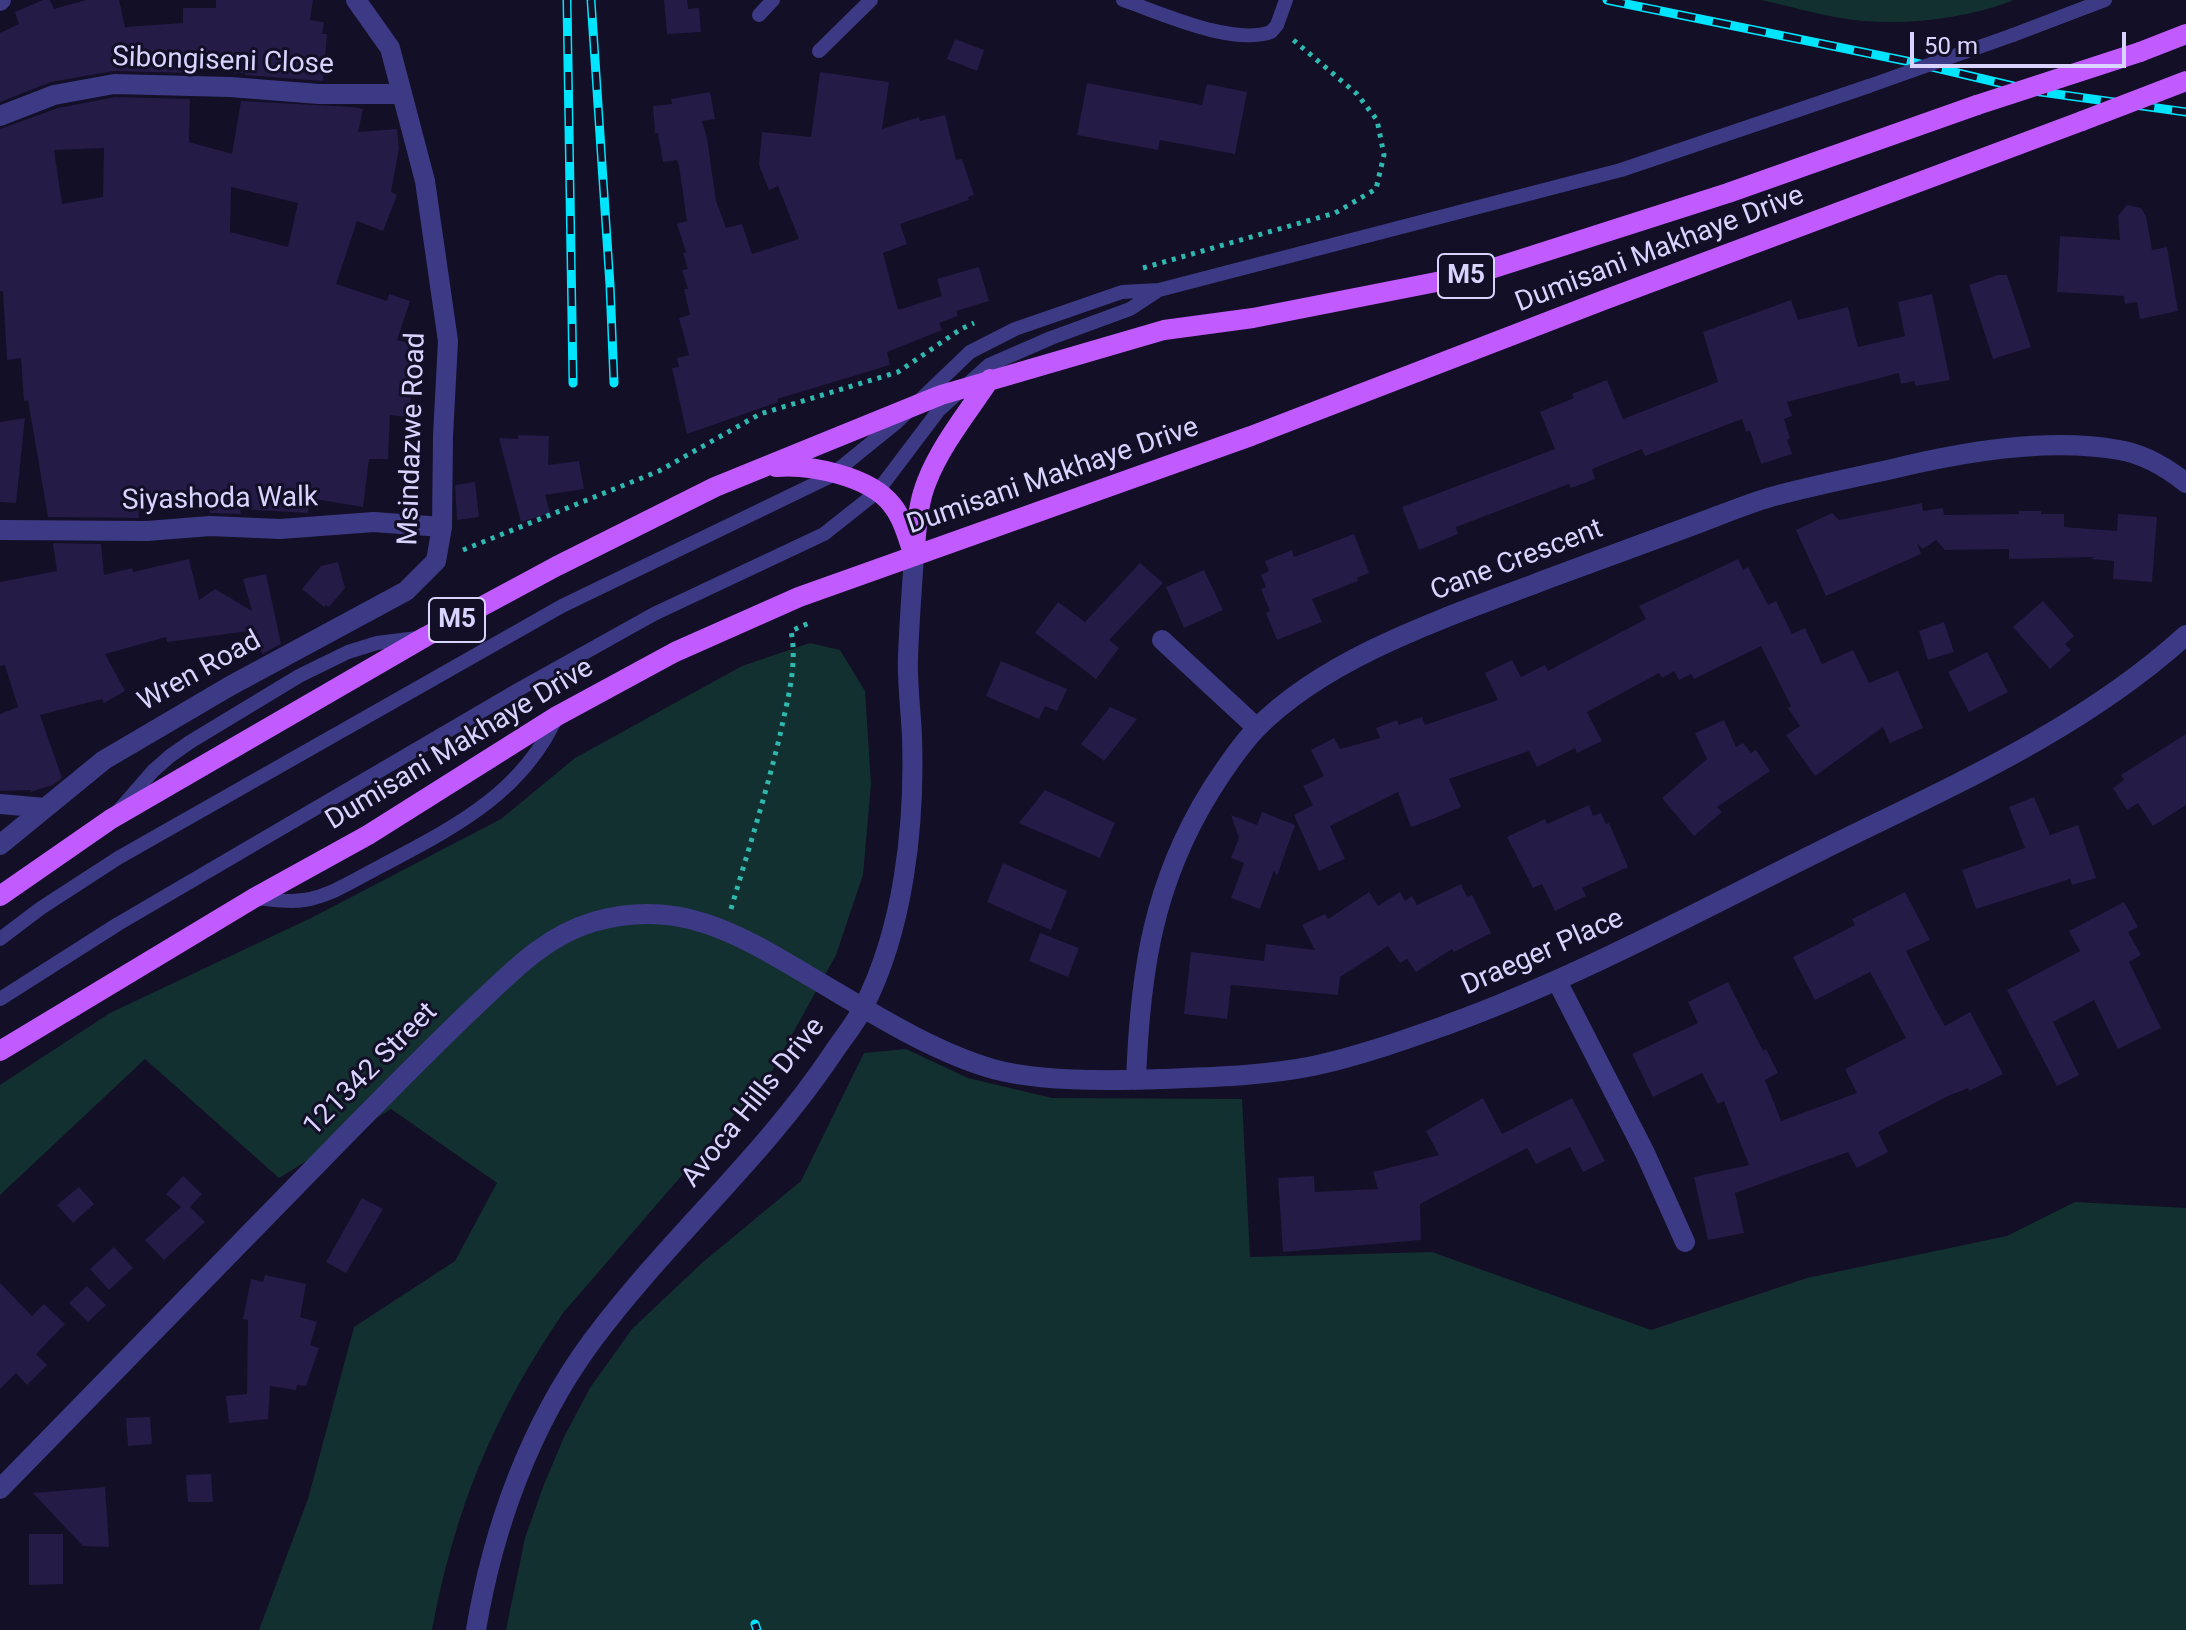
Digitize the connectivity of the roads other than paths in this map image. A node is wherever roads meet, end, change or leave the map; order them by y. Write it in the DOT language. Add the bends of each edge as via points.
graph roads {
  1 [pos="356,0"];
  2 [pos="773,0"];
  3 [pos="871,0"];
  4 [pos="1123,0"];
  5 [pos="1286,0"];
  6 [pos="2105,0"];
  7 [pos="759,15"];
  8 [pos="2186,34"];
  9 [pos="819,51"];
  10 [pos="2186,81"];
  11 [pos="401,94"];
  12 [pos="0,116"];
  13 [pos="1159,290"];
  14 [pos="990,379"];
  15 [pos="960,389"];
  16 [pos="912,407"];
  17 [pos="764,468"];
  18 [pos="834,473"];
  19 [pos="2186,483"];
  20 [pos="877,492"];
  21 [pos="442,527"];
  22 [pos="0,530"];
  23 [pos="914,555"];
  24 [pos="436,561"];
  25 [pos="2186,635"];
  26 [pos="425,637"];
  27 [pos="1162,640"];
  28 [pos="557,716"];
  29 [pos="1257,728"];
  30 [pos="0,804"];
  31 [pos="45,808"];
  32 [pos="111,819"];
  33 [pos="0,845"];
  34 [pos="0,896"];
  35 [pos="254,898"];
  36 [pos="0,939"];
  37 [pos="1557,981"];
  38 [pos="0,999"];
  39 [pos="863,1008"];
  40 [pos="0,1051"];
  41 [pos="1136,1080"];
  42 [pos="1685,1242"];
  43 [pos="0,1489"];
  44 [pos="476,1630"];
  1 -- 11 [label="street, Msindazwe Road" via="390,48"];
  2 -- 7 [label="lane"];
  3 -- 9 [label="lane"];
  4 -- 5 [label="lane" via="1250,36 1271,32"];
  6 -- 13 [label="lane, bridge" via="1621,170"];
  8 -- 14 [label="main road, Dumisani Makhaye Drive / M5, bridge" via="1728,193 1472,275 1164,330"];
  10 -- 23 [label="main road, Dumisani Makhaye Drive / M5, bridge" via="1251,436"];
  11 -- 12 [label="street, Sibongiseni Close" via="114,84 54,95"];
  11 -- 21 [label="street, Msindazwe Road" via="425,181 448,341"];
  13 -- 15 [label="lane" via="1130,309 1000,359"];
  13 -- 16 [label="lane" via="1122,292 1015,329 970,352"];
  14 -- 15 [label="main road, Dumisani Makhaye Drive / M5"];
  14 -- 23 [label="main road" via="927,481"];
  15 -- 16 [label="main road, Dumisani Makhaye Drive / M5"];
  15 -- 20 [label="lane"];
  16 -- 17 [label="main road, Dumisani Makhaye Drive / M5"];
  16 -- 18 [label="lane"];
  17 -- 18 [label="main road" via="794,466"];
  17 -- 26 [label="main road, Dumisani Makhaye Drive / M5" via="672,508"];
  18 -- 20 [label="main road"];
  18 -- 36 [label="lane" via="562,606 118,858"];
  19 -- 29 [label="street, Cane Crescent" via="2161,464 2121,450 2081,446 1976,450 1769,497 1421,628 1311,682"];
  20 -- 23 [label="main road" via="891,503"];
  20 -- 38 [label="lane" via="824,534 654,614 541,676"];
  21 -- 22 [label="street, Siyashoda Walk" via="374,522 280,529"];
  21 -- 24 [label="street, Msindazwe Road"];
  23 -- 28 [label="main road, Dumisani Makhaye Drive / M5" via="738,622"];
  23 -- 39 [label="street, Avoca Hills Drive" via="907,660 912,811 889,943"];
  24 -- 31 [label="street, Wren Road" via="406,591 157,728 104,760"];
  25 -- 37 [label="street, Draeger Place" via="2088,710 1992,766"];
  26 -- 32 [label="main road, Dumisani Makhaye Drive / M5"];
  26 -- 32 [label="lane" via="377,643 299,676 170,756"];
  27 -- 29 [label="street"];
  28 -- 35 [label="main road, Dumisani Makhaye Drive / M5" via="368,835"];
  28 -- 35 [label="lane" via="534,758 496,798 448,828 322,895 302,901"];
  29 -- 41 [label="street, Cane Crescent" via="1189,826 1162,893 1139,1008"];
  30 -- 31 [label="street"];
  31 -- 33 [label="street, Wren Road"];
  32 -- 34 [label="main road, Dumisani Makhaye Drive / M5"];
  35 -- 40 [label="main road, Dumisani Makhaye Drive / M5"];
  37 -- 41 [label="street, Draeger Place" via="1388,1046 1311,1066 1239,1076"];
  37 -- 42 [label="street"];
  39 -- 41 [label="street, Draeger Place" via="945,1051 996,1070"];
  39 -- 43 [label="street, 121342 Street" via="725,928 670,915 628,915 560,935 536,950 422,1057"];
  39 -- 44 [label="street, Avoca Hills Drive" via="766,1141 591,1342 546,1414 511,1492 483,1586"];
}
